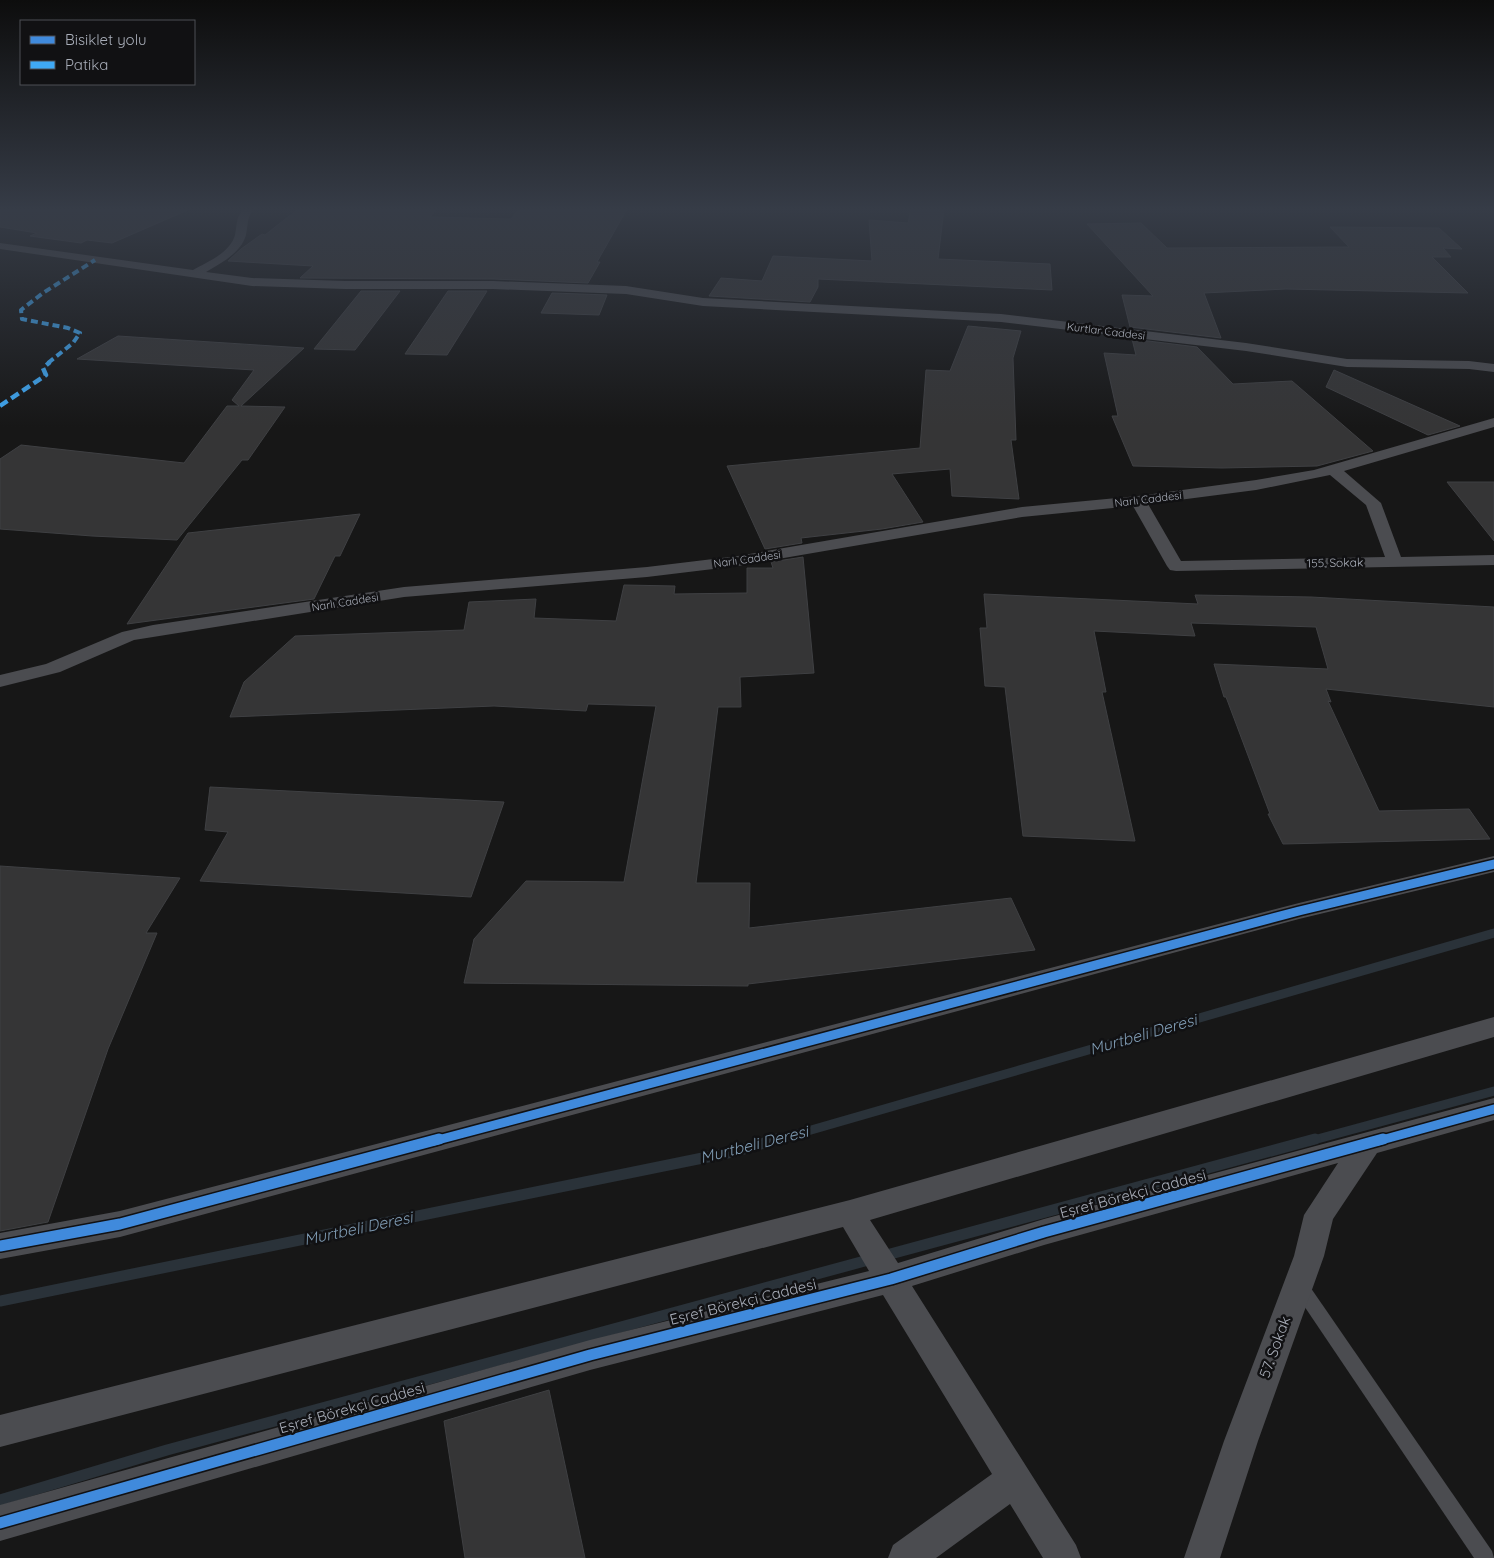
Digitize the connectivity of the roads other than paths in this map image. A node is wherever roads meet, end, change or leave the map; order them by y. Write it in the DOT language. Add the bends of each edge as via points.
graph roads {
  1 [pos="250,282"];
  2 [pos="1494,368"];
  3 [pos="1494,422"];
  4 [pos="1333,469"];
  5 [pos="1138,501"];
  6 [pos="1494,560"];
  7 [pos="1395,562"];
  8 [pos="0,682"];
  9 [pos="1494,864"];
  10 [pos="1494,1027"];
  11 [pos="1494,1109"];
  12 [pos="1366,1146"];
  13 [pos="850,1213"];
  14 [pos="0,1246"];
  15 [pos="889,1276"];
  16 [pos="1299,1284"];
  17 [pos="0,1431"];
  18 [pos="1014,1479"];
  19 [pos="0,1523"];
  20 [pos="906,1558"];
  21 [pos="1063,1558"];
  22 [pos="1202,1558"];
  23 [pos="1485,1558"];
  1 -- 2 [label="street, Kurtlar Caddesi" via="626,290 702,302 1001,318 1246,347 1347,363"];
  3 -- 4 [label="street, Narlı Caddesi"];
  4 -- 5 [label="street, Narlı Caddesi" via="1297,478"];
  4 -- 7 [label="street" via="1373,503"];
  5 -- 7 [label="street, 155. Sokak" via="1176,566"];
  5 -- 8 [label="street, Narlı Caddesi" via="1022,512 738,560 647,572 404,592 162,629 130,636 52,668"];
  6 -- 7 [label="street, 155. Sokak"];
  9 -- 14 [label="street" via="1280,916 120,1224"];
  10 -- 13 [label="street"];
  11 -- 12 [label="street, Eşref Börekçi Caddesi"];
  12 -- 15 [label="street, Eşref Börekçi Caddesi"];
  12 -- 16 [label="street, 57. Sokak" via="1319,1215"];
  13 -- 15 [label="street"];
  13 -- 17 [label="street"];
  15 -- 18 [label="street"];
  15 -- 19 [label="street, Eşref Börekçi Caddesi" via="590,1355"];
  16 -- 22 [label="street, 57. Sokak"];
  16 -- 23 [label="lane"];
  18 -- 20 [label="street"];
  18 -- 21 [label="street"];
}
